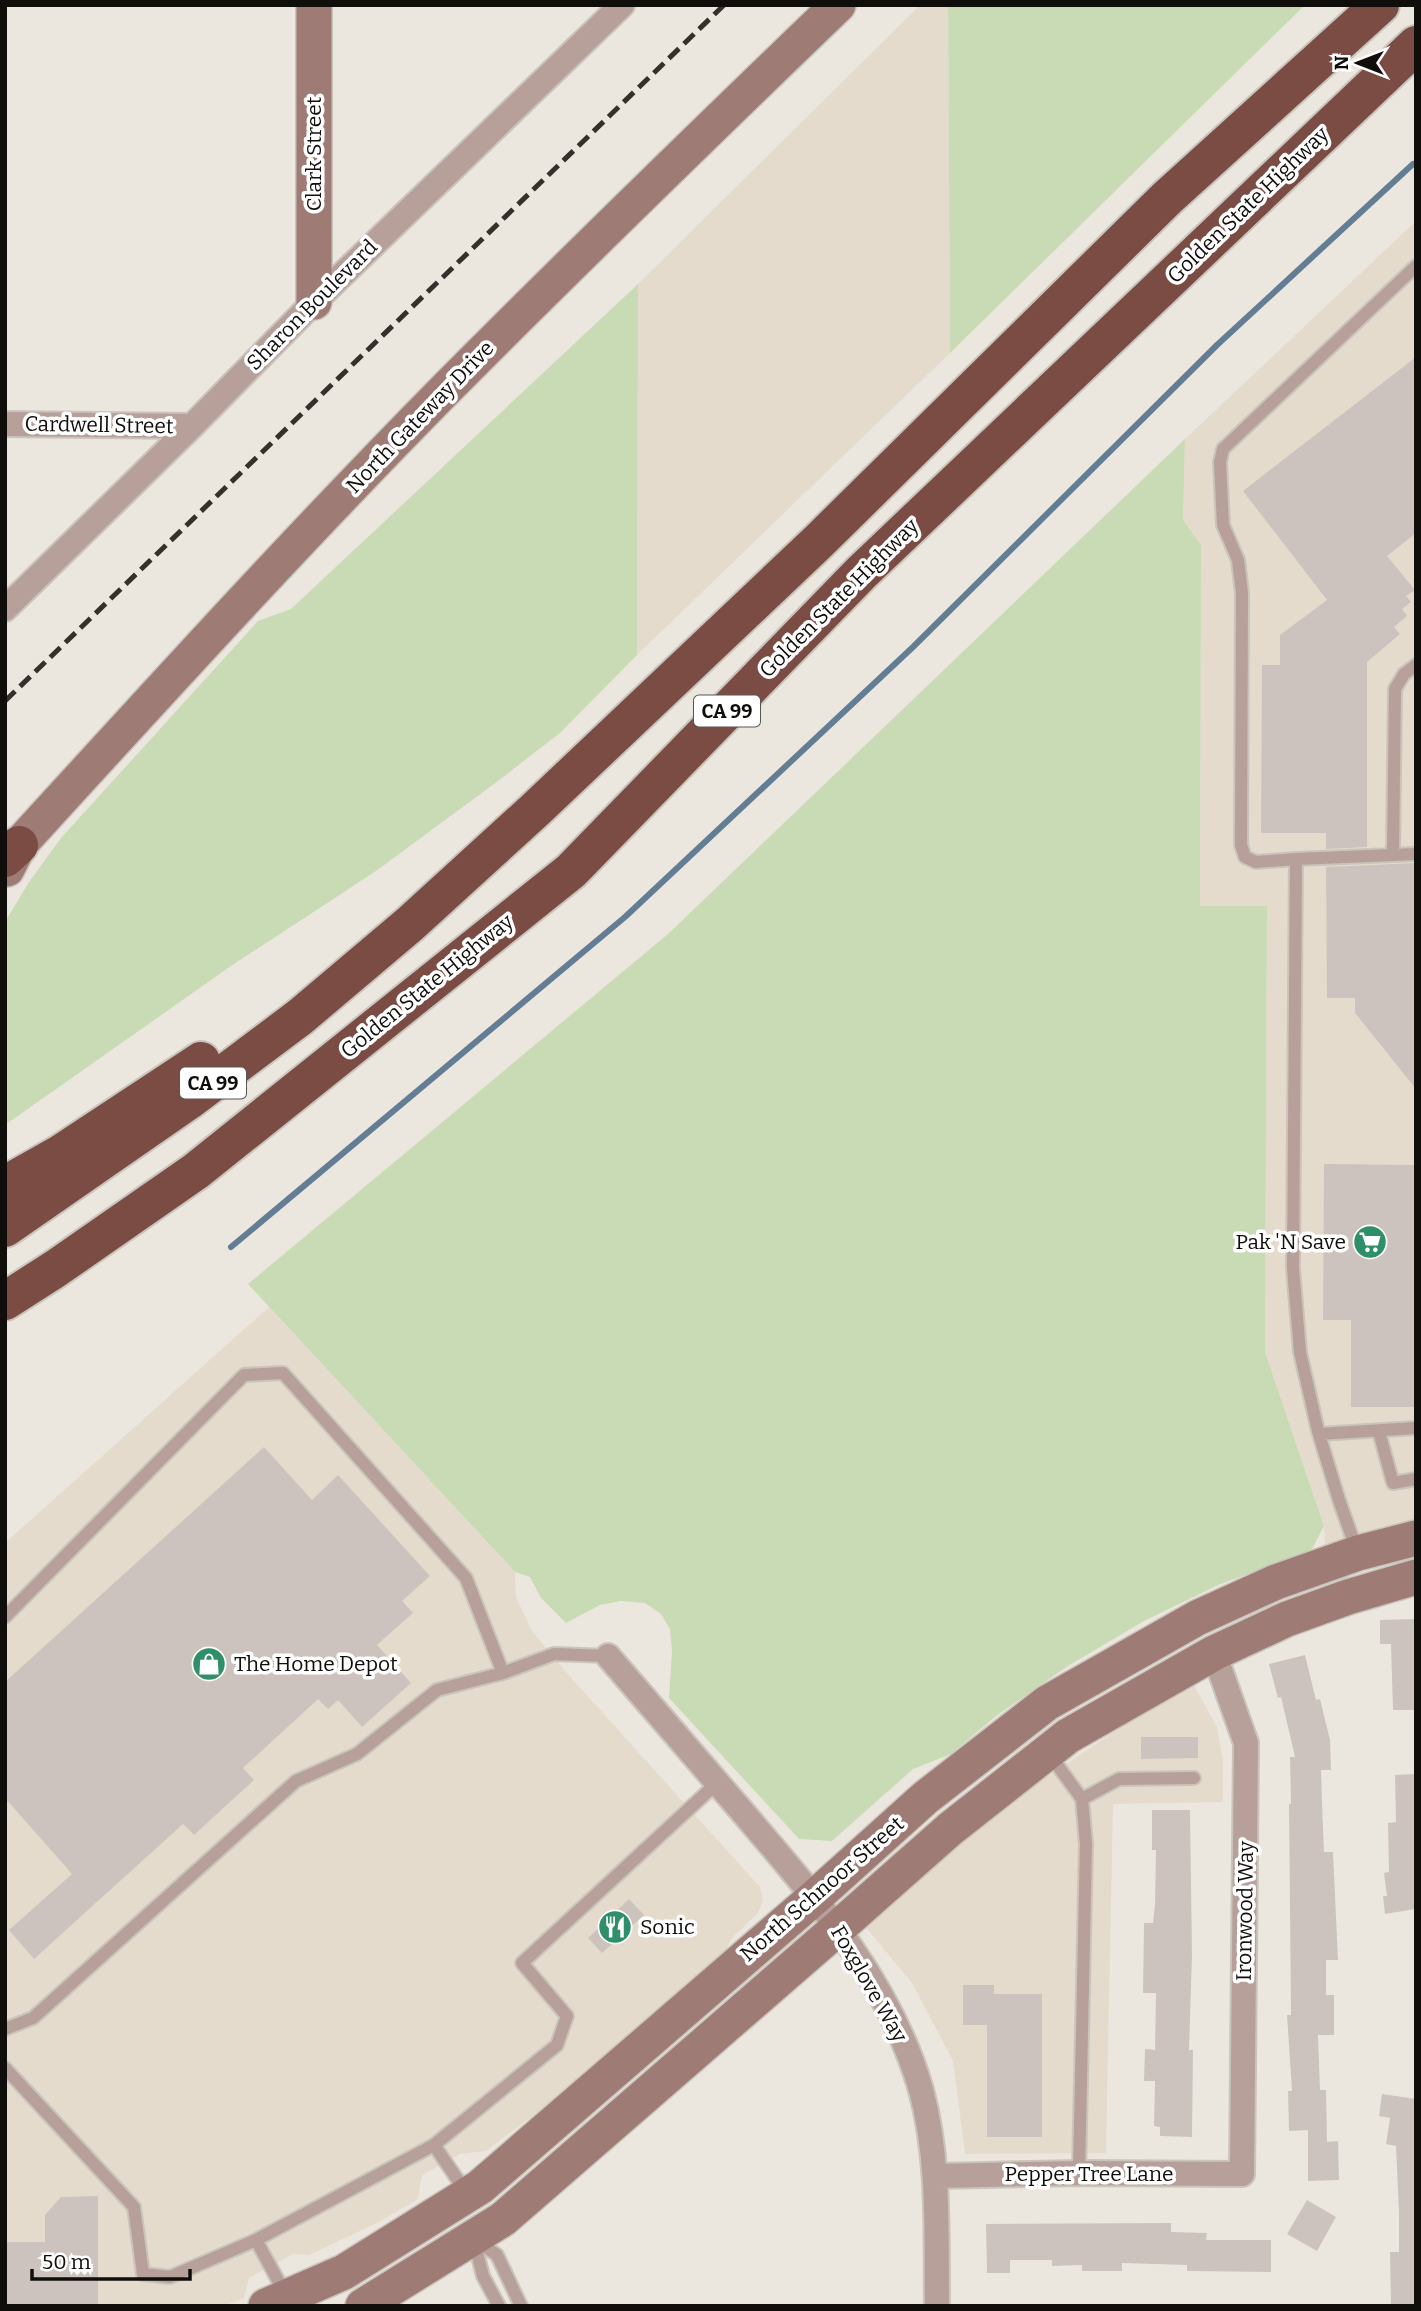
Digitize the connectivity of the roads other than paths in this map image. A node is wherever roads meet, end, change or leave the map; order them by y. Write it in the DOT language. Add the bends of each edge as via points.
graph roads {
  1 [pos="314,5"];
  2 [pos="622,5"];
  3 [pos="838,5"];
  4 [pos="1371,13"];
  5 [pos="1410,52"];
  6 [pos="1416,266"];
  7 [pos="314,302"];
  8 [pos="5,424"];
  9 [pos="192,426"];
  10 [pos="5,608"];
  11 [pos="1416,665"];
  12 [pos="1416,854"];
  13 [pos="1393,855"];
  14 [pos="10,858"];
  15 [pos="1296,859"];
  16 [pos="410,924"];
  17 [pos="5,1185"];
  18 [pos="5,1228"];
  19 [pos="5,1301"];
  20 [pos="1416,1428"];
  21 [pos="1379,1432"];
  22 [pos="1319,1434"];
  23 [pos="1416,1479"];
  24 [pos="1416,1538"];
  25 [pos="1358,1553"];
  26 [pos="1416,1577"];
  27 [pos="5,1617"];
  28 [pos="1214,1653"];
  29 [pos="608,1656"];
  30 [pos="503,1673"];
  31 [pos="1048,1751"];
  32 [pos="1194,1778"];
  33 [pos="717,1783"];
  34 [pos="1082,1799"];
  35 [pos="815,1897"];
  36 [pos="838,1928"];
  37 [pos="5,2029"];
  38 [pos="5,2068"];
  39 [pos="557,2120"];
  40 [pos="434,2145"];
  41 [pos="1079,2173"];
  42 [pos="1242,2174"];
  43 [pos="936,2176"];
  44 [pos="468,2194"];
  45 [pos="473,2237"];
  46 [pos="256,2240"];
  47 [pos="277,2301"];
  48 [pos="363,2306"];
  49 [pos="499,2306"];
  50 [pos="521,2306"];
  51 [pos="937,2306"];
  1 -- 7 [label="street, Clark Street"];
  2 -- 7 [label="street, Sharon Boulevard"];
  3 -- 14 [label="street, North Gateway Drive" via="432,404 241,603"];
  4 -- 16 [label="highway, CA 99" via="1167,198 819,541"];
  5 -- 19 [label="highway, Golden State Highway / CA 99" via="861,573 571,870 196,1171"];
  6 -- 15 [label="lane" via="1223,449 1220,462 1223,525 1238,560 1242,593 1241,845 1245,857 1256,862"];
  7 -- 9 [label="street, Sharon Boulevard"];
  8 -- 9 [label="street, Cardwell Street"];
  9 -- 10 [label="street, Sharon Boulevard"];
  11 -- 13 [label="lane" via="1395,689"];
  12 -- 13 [label="lane"];
  13 -- 15 [label="lane"];
  15 -- 22 [label="lane" via="1293,1268 1300,1352"];
  16 -- 17 [label="highway" via="60,1154"];
  16 -- 18 [label="highway, CA 99" via="300,1017"];
  20 -- 21 [label="lane"];
  21 -- 22 [label="lane"];
  21 -- 23 [label="lane" via="1393,1483"];
  22 -- 25 [label="lane"];
  24 -- 25 [label="street, North Schnoor Street"];
  25 -- 35 [label="street, North Schnoor Street" via="1276,1582 1196,1618 1046,1703 925,1798"];
  26 -- 28 [label="street, North Schnoor Street" via="1287,1619"];
  27 -- 30 [label="lane" via="244,1375 283,1373 466,1578"];
  28 -- 31 [label="street, North Schnoor Street"];
  28 -- 42 [label="street, Ironwood Way" via="1246,1743"];
  29 -- 30 [label="lane" via="554,1654"];
  29 -- 33 [label="street, Foxglove Way"];
  30 -- 37 [label="lane" via="437,1690 358,1754 296,1781 33,2018"];
  31 -- 34 [label="lane"];
  31 -- 36 [label="street, North Schnoor Street" via="950,1829"];
  32 -- 34 [label="lane" via="1119,1779"];
  33 -- 35 [label="street, Foxglove Way"];
  33 -- 40 [label="lane" via="522,1963 567,2016 557,2045"];
  34 -- 41 [label="lane" via="1086,1844"];
  35 -- 36 [label="street, Foxglove Way"];
  35 -- 39 [label="street, North Schnoor Street"];
  36 -- 43 [label="street, Foxglove Way" via="905,2041 921,2092"];
  36 -- 45 [label="street, North Schnoor Street" via="503,2218"];
  38 -- 46 [label="lane" via="134,2207 143,2274 170,2277"];
  39 -- 44 [label="street, North Schnoor Street"];
  39 -- 45 [label="street" via="550,2158 486,2210"];
  40 -- 44 [label="lane"];
  40 -- 46 [label="lane"];
  41 -- 42 [label="street, Pepper Tree Lane"];
  41 -- 43 [label="street, Pepper Tree Lane"];
  43 -- 51 [label="street, Foxglove Way"];
  44 -- 47 [label="street, North Schnoor Street" via="344,2272"];
  45 -- 48 [label="street, North Schnoor Street"];
  45 -- 49 [label="lane" via="483,2276"];
  45 -- 50 [label="lane" via="497,2255"];
  46 -- 47 [label="lane"];
}
